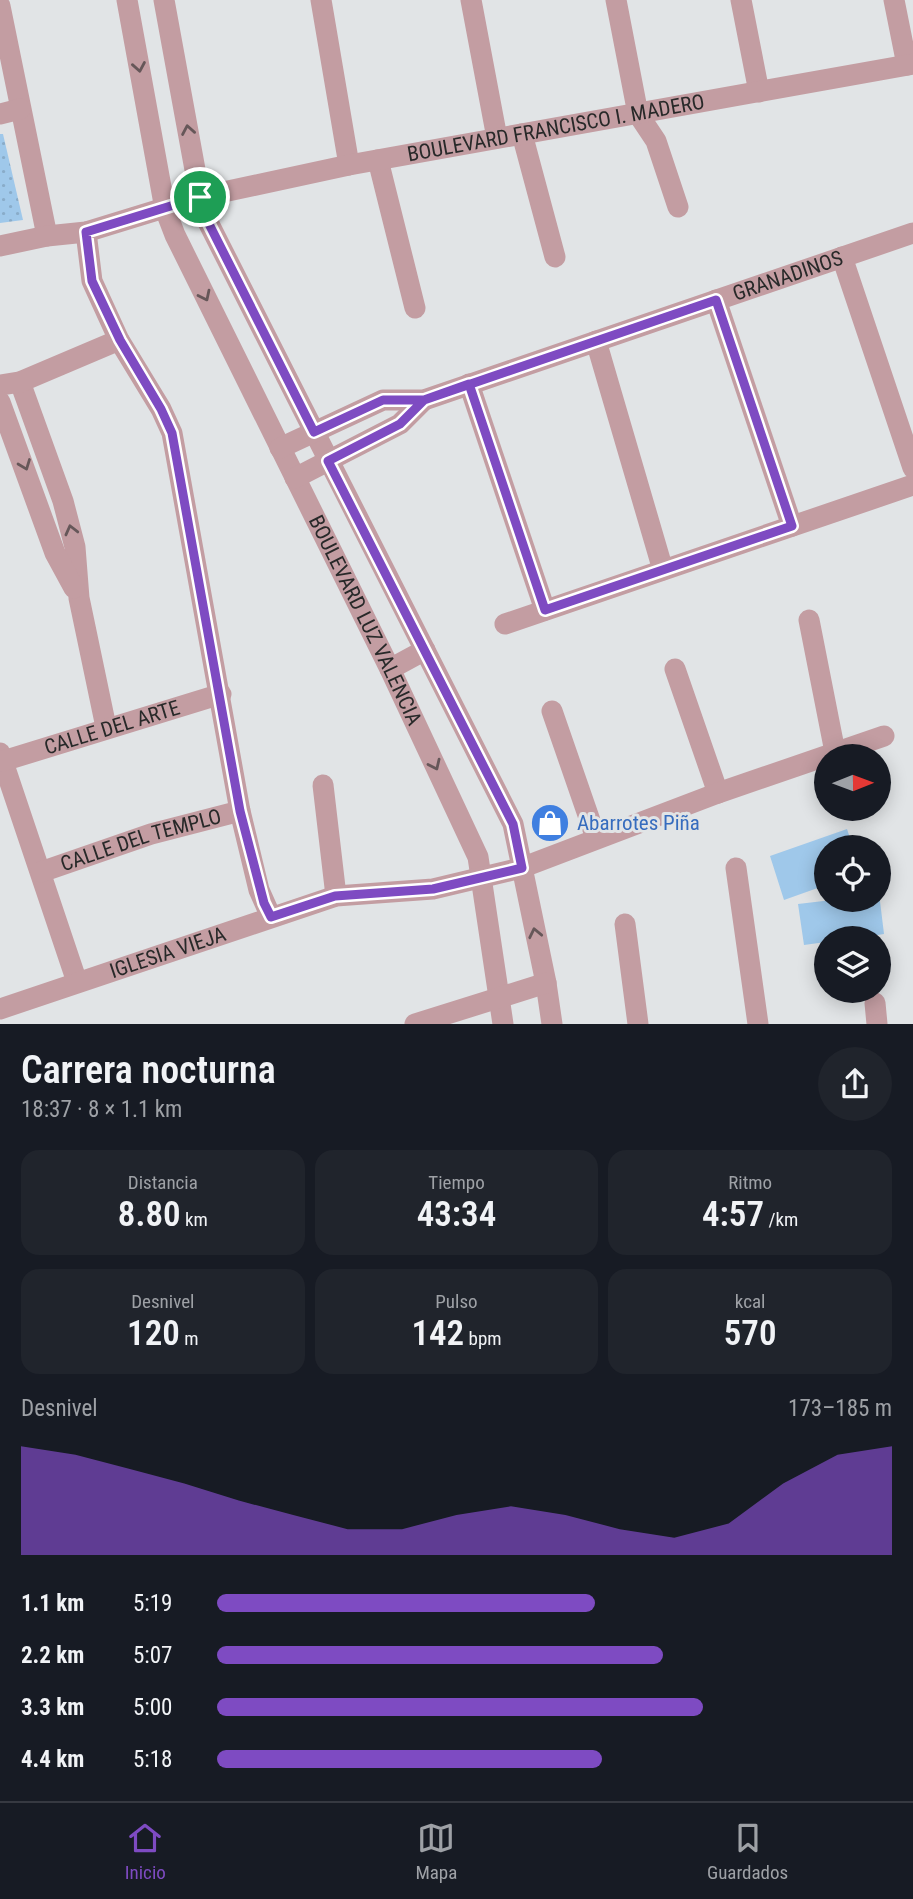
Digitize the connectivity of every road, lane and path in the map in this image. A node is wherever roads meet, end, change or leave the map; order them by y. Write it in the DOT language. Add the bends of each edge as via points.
graph roads {
  1 [pos="127,0"];
  2 [pos="164,0"];
  3 [pos="321,0"];
  4 [pos="471,0"];
  5 [pos="616,0"];
  6 [pos="741,0"];
  7 [pos="894,0"];
  8 [pos="0,6"];
  9 [pos="910,65"];
  10 [pos="759,92"];
  11 [pos="10,111"];
  12 [pos="638,114"];
  13 [pos="522,134"];
  14 [pos="497,138"];
  15 [pos="378,160"];
  16 [pos="349,165"];
  17 [pos="200,197"];
  18 [pos="678,206"];
  19 [pos="165,209"];
  20 [pos="86,232"];
  21 [pos="913,233"];
  22 [pos="47,236"];
  23 [pos="0,246"];
  24 [pos="555,257"];
  25 [pos="842,257"];
  26 [pos="716,300"];
  27 [pos="415,308"];
  28 [pos="120,340"];
  29 [pos="597,341"];
  30 [pos="10,384"];
  31 [pos="469,384"];
  32 [pos="424,400"];
  33 [pos="0,402"];
  34 [pos="314,432"];
  35 [pos="280,448"];
  36 [pos="328,461"];
  37 [pos="913,468"];
  38 [pos="295,478"];
  39 [pos="913,485"];
  40 [pos="792,526"];
  41 [pos="663,570"];
  42 [pos="79,598"];
  43 [pos="545,610"];
  44 [pos="809,620"];
  45 [pos="505,624"];
  46 [pos="425,650"];
  47 [pos="390,668"];
  48 [pos="675,668"];
  49 [pos="221,694"];
  50 [pos="552,711"];
  51 [pos="106,727"];
  52 [pos="884,736"];
  53 [pos="833,744"];
  54 [pos="860,744"];
  55 [pos="1,757"];
  56 [pos="814,759"];
  57 [pos="323,785"];
  58 [pos="718,793"];
  59 [pos="240,811"];
  60 [pos="596,838"];
  61 [pos="522,868"];
  62 [pos="736,868"];
  63 [pos="41,872"];
  64 [pos="482,879"];
  65 [pos="335,896"];
  66 [pos="271,917"];
  67 [pos="625,925"];
  68 [pos="77,982"];
  69 [pos="545,983"];
  70 [pos="499,998"];
  71 [pos="0,1009"];
  72 [pos="415,1024"];
  73 [pos="503,1024"];
  74 [pos="552,1024"];
  75 [pos="638,1024"];
  76 [pos="758,1024"];
  1 -- 19 [label="street, BOULEVARD LUZ VALENCIA, one-way"];
  17 -- 2 [label="street, BOULEVARD LUZ VALENCIA, one-way"];
  3 -- 16 [label="street"];
  4 -- 14 [label="street"];
  5 -- 12 [label="street"];
  6 -- 10 [label="street"];
  7 -- 9 [label="street"];
  8 -- 11 [label="street"];
  9 -- 10 [label="street, BOULEVARD FRANCISCO I. MADERO"];
  10 -- 12 [label="street, BOULEVARD FRANCISCO I. MADERO"];
  11 -- 22 [label="street"];
  12 -- 13 [label="street, BOULEVARD FRANCISCO I. MADERO"];
  12 -- 18 [label="street" via="656,141"];
  13 -- 14 [label="street, BOULEVARD FRANCISCO I. MADERO"];
  13 -- 24 [label="street"];
  14 -- 15 [label="street, BOULEVARD FRANCISCO I. MADERO"];
  15 -- 16 [label="street, BOULEVARD FRANCISCO I. MADERO"];
  15 -- 27 [label="street"];
  16 -- 17 [label="street, BOULEVARD FRANCISCO I. MADERO"];
  17 -- 19 [label="street, BOULEVARD FRANCISCO I. MADERO"];
  17 -- 34 [label="street, BOULEVARD LUZ VALENCIA" via="208,222"];
  19 -- 20 [label="street, BOULEVARD FRANCISCO I. MADERO"];
  19 -- 35 [label="street, BOULEVARD LUZ VALENCIA, one-way"];
  20 -- 22 [label="street, BOULEVARD FRANCISCO I. MADERO"];
  20 -- 28 [label="street" via="92,281"];
  21 -- 25 [label="street, GRANADINOS"];
  22 -- 23 [label="street, BOULEVARD FRANCISCO I. MADERO"];
  25 -- 26 [label="street, GRANADINOS"];
  25 -- 37 [label="street"];
  26 -- 29 [label="street, GRANADINOS"];
  26 -- 40 [label="street"];
  28 -- 30 [label="street"];
  28 -- 49 [label="street" via="172,433"];
  29 -- 31 [label="street, GRANADINOS"];
  29 -- 41 [label="street"];
  42 -- 30 [label="street, one-way" via="75,547 63,501"];
  31 -- 32 [label="street, GRANADINOS"];
  31 -- 43 [label="street"];
  32 -- 34 [label="street, GRANADINOS" via="383,400"];
  32 -- 36 [label="street, GRANADINOS" via="400,424"];
  33 -- 42 [label="street, one-way" via="55,553"];
  34 -- 35 [label="street, GRANADINOS"];
  34 -- 36 [label="street, BOULEVARD LUZ VALENCIA"];
  35 -- 38 [label="street, BOULEVARD LUZ VALENCIA"];
  36 -- 38 [label="street, GRANADINOS"];
  36 -- 46 [label="street, BOULEVARD LUZ VALENCIA"];
  38 -- 47 [label="street, BOULEVARD LUZ VALENCIA"];
  39 -- 40 [label="street"];
  40 -- 41 [label="street"];
  41 -- 43 [label="street"];
  42 -- 51 [label="street"];
  43 -- 45 [label="street"];
  44 -- 53 [label="street"];
  46 -- 47 [label="street"];
  46 -- 61 [label="street, BOULEVARD LUZ VALENCIA" via="513,824"];
  47 -- 64 [label="street, BOULEVARD LUZ VALENCIA, one-way" via="478,857"];
  48 -- 58 [label="street"];
  49 -- 51 [label="street, CALLE DEL ARTE"];
  49 -- 59 [label="street"];
  50 -- 60 [label="street"];
  51 -- 55 [label="street, CALLE DEL ARTE"];
  52 -- 54 [label="street, IGLESIA VIEJA"];
  55 -- 63 [label="street"];
  56 -- 58 [label="street, IGLESIA VIEJA"];
  57 -- 65 [label="street"];
  58 -- 60 [label="street, IGLESIA VIEJA"];
  59 -- 63 [label="street, CALLE DEL TEMPLO" via="150,834"];
  59 -- 66 [label="street" via="259,890"];
  60 -- 61 [label="street, IGLESIA VIEJA"];
  61 -- 64 [label="street, IGLESIA VIEJA"];
  69 -- 61 [label="street, BOULEVARD LUZ VALENCIA, one-way"];
  62 -- 76 [label="street"];
  63 -- 68 [label="street"];
  64 -- 65 [label="street, IGLESIA VIEJA" via="433,889"];
  64 -- 70 [label="street, BOULEVARD LUZ VALENCIA"];
  65 -- 66 [label="street, IGLESIA VIEJA"];
  66 -- 68 [label="street, IGLESIA VIEJA"];
  67 -- 75 [label="street"];
  68 -- 71 [label="street, IGLESIA VIEJA"];
  69 -- 70 [label="street"];
  69 -- 74 [label="street, BOULEVARD LUZ VALENCIA"];
  70 -- 72 [label="street"];
  70 -- 73 [label="street, BOULEVARD LUZ VALENCIA"];
}
